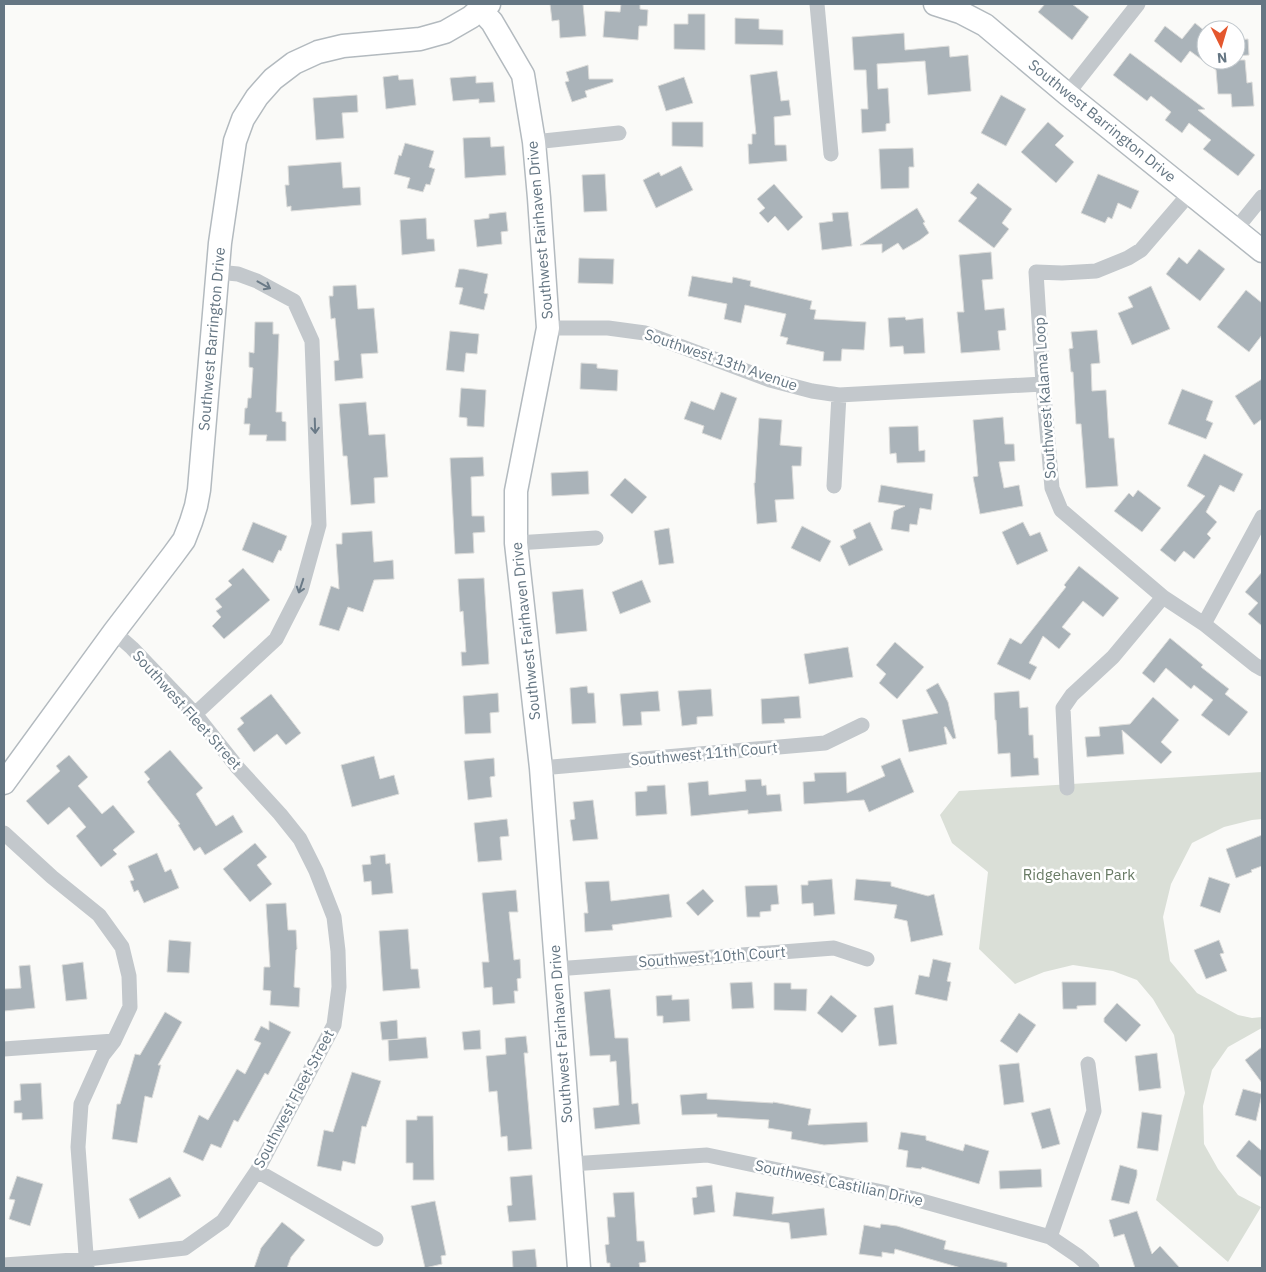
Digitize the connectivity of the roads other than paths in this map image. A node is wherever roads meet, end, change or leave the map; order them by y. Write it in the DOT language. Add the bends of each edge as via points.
graph roads {
  1 [pos="817,4"];
  2 [pos="935,4"];
  3 [pos="1138,4"];
  4 [pos="485,6"];
  5 [pos="1067,94"];
  6 [pos="619,133"];
  7 [pos="534,142"];
  8 [pos="831,154"];
  9 [pos="1190,193"];
  10 [pos="1262,197"];
  11 [pos="1236,229"];
  12 [pos="1262,251"];
  13 [pos="217,272"];
  14 [pos="548,328"];
  15 [pos="1043,384"];
  16 [pos="838,395"];
  17 [pos="834,486"];
  18 [pos="1262,516"];
  19 [pos="596,538"];
  20 [pos="516,544"];
  21 [pos="1163,597"];
  22 [pos="1204,624"];
  23 [pos="114,632"];
  24 [pos="1262,670"];
  25 [pos="194,714"];
  26 [pos="862,726"];
  27 [pos="541,768"];
  28 [pos="4,783"];
  29 [pos="1067,788"];
  30 [pos="4,833"];
  31 [pos="867,959"];
  32 [pos="556,969"];
  33 [pos="114,1041"];
  34 [pos="4,1049"];
  35 [pos="1088,1064"];
  36 [pos="571,1164"];
  37 [pos="256,1171"];
  38 [pos="1050,1237"];
  39 [pos="376,1239"];
  40 [pos="87,1264"];
  41 [pos="4,1265"];
  42 [pos="579,1268"];
  43 [pos="1092,1268"];
  1 -- 8 [label="street"];
  2 -- 5 [label="street, Southwest Barrington Drive" via="985,25"];
  3 -- 5 [label="street"];
  4 -- 7 [label="street, Southwest Fairhaven Drive" via="523,75"];
  4 -- 13 [label="street, Southwest Barrington Drive" via="445,32 318,52 294,63 273,79 243,119 235,141"];
  5 -- 9 [label="street, Southwest Barrington Drive"];
  6 -- 7 [label="street"];
  7 -- 14 [label="street, Southwest Fairhaven Drive"];
  9 -- 11 [label="street, Southwest Barrington Drive"];
  9 -- 15 [label="street, Southwest Kalama Loop" via="1141,250 1128,258 1096,271 1036,272"];
  10 -- 11 [label="street"];
  11 -- 12 [label="street, Southwest Barrington Drive"];
  13 -- 23 [label="street, Southwest Barrington Drive" via="196,506 184,540"];
  13 -- 25 [label="street, one-way" via="238,274 257,281 294,301 312,341 319,525 301,590 276,639"];
  14 -- 16 [label="street, Southwest 13th Avenue" via="608,328 645,333 770,380"];
  14 -- 20 [label="street, Southwest Fairhaven Drive" via="516,491"];
  15 -- 16 [label="street, Southwest 13th Avenue"];
  15 -- 21 [label="street, Southwest Kalama Loop" via="1052,488 1061,510"];
  16 -- 17 [label="street"];
  18 -- 22 [label="street"];
  19 -- 20 [label="street"];
  20 -- 27 [label="street, Southwest Fairhaven Drive"];
  21 -- 22 [label="street, Southwest Kalama Loop"];
  21 -- 29 [label="street" via="1113,657 1062,708"];
  22 -- 24 [label="street, Southwest Kalama Loop"];
  23 -- 25 [label="street, Southwest Fleet Street"];
  23 -- 28 [label="street, Southwest Barrington Drive"];
  25 -- 37 [label="street, Southwest Fleet Street" via="300,840 316,870 334,917 339,987 334,1025"];
  26 -- 27 [label="street, Southwest 11th Court" via="824,743"];
  27 -- 32 [label="street, Southwest Fairhaven Drive"];
  30 -- 33 [label="street" via="99,915 122,946 129,976 130,1007"];
  31 -- 32 [label="street, Southwest 10th Court" via="834,948"];
  32 -- 36 [label="street, Southwest Fairhaven Drive"];
  33 -- 34 [label="street"];
  33 -- 40 [label="street" via="103,1055 82,1104 78,1148"];
  35 -- 38 [label="street" via="1094,1112"];
  36 -- 38 [label="street, Southwest Castilian Drive" via="707,1155 911,1198"];
  36 -- 42 [label="street, Southwest Fairhaven Drive"];
  37 -- 39 [label="street"];
  37 -- 40 [label="street, Southwest Fleet Street" via="223,1221 185,1248"];
  38 -- 43 [label="street, Southwest Castilian Drive"];
  40 -- 41 [label="street, Southwest Fleet Street"];
}
